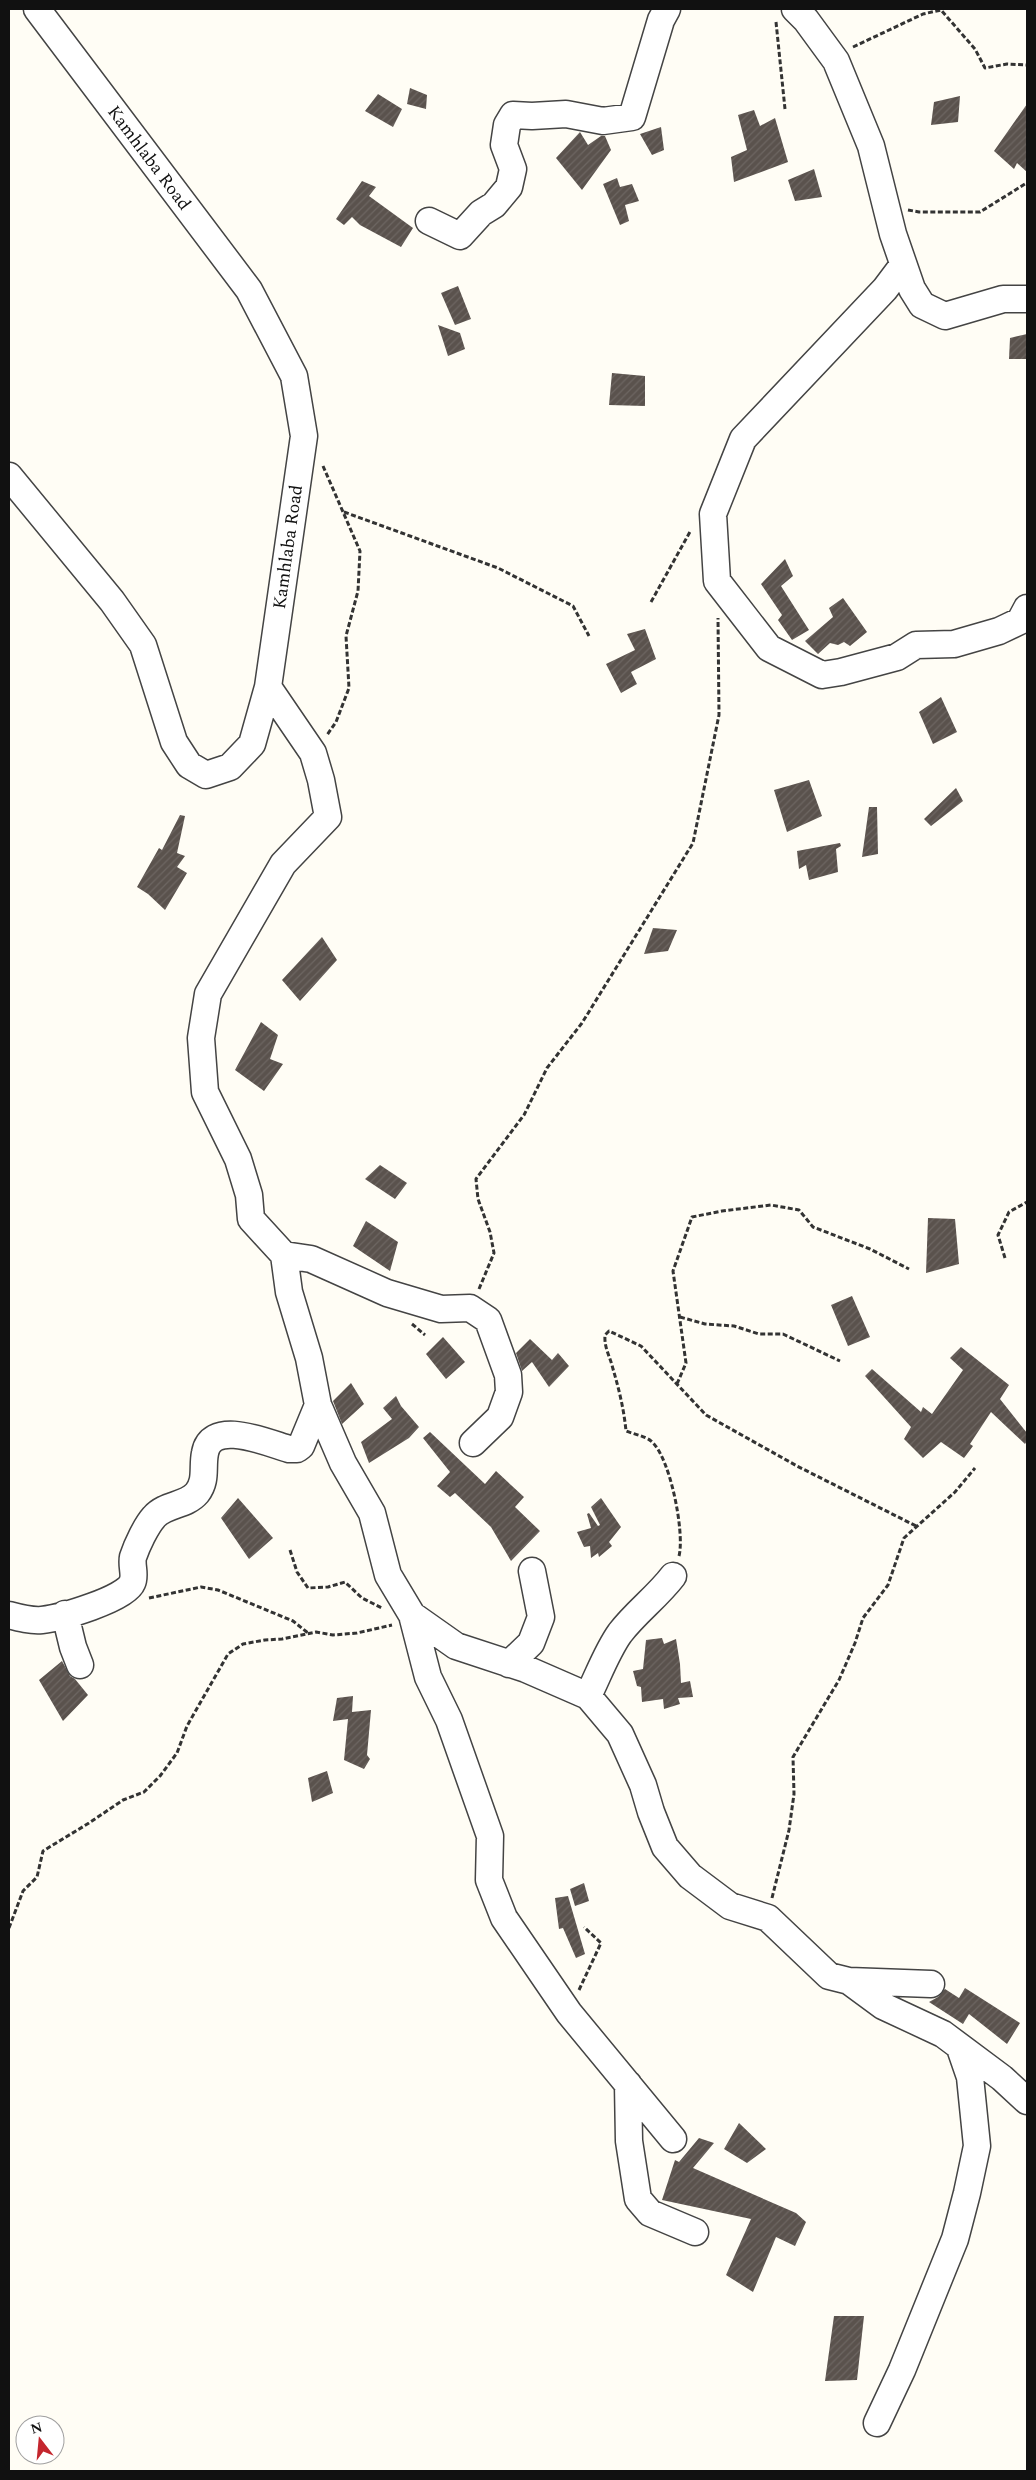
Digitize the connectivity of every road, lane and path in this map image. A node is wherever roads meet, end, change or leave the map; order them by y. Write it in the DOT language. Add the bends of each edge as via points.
graph roads {
  1 [pos="37,9"];
  2 [pos="667,9"];
  3 [pos="785,12"];
  4 [pos="832,56"];
  5 [pos="1027,65"];
  6 [pos="786,109"];
  7 [pos="1025,184"];
  8 [pos="885,205"];
  9 [pos="428,221"];
  10 [pos="902,264"];
  11 [pos="1027,299"];
  12 [pos="304,436"];
  13 [pos="9,476"];
  14 [pos="344,512"];
  15 [pos="695,524"];
  16 [pos="717,581"];
  17 [pos="651,602"];
  18 [pos="1027,608"];
  19 [pos="589,636"];
  20 [pos="268,687"];
  21 [pos="313,753"];
  22 [pos="1027,1202"];
  23 [pos="284,1255"];
  24 [pos="1005,1258"];
  25 [pos="909,1269"];
  26 [pos="470,1308"];
  27 [pos="680,1317"];
  28 [pos="840,1361"];
  29 [pos="677,1384"];
  30 [pos="318,1405"];
  31 [pos="473,1443"];
  32 [pos="975,1468"];
  33 [pos="918,1527"];
  34 [pos="290,1550"];
  35 [pos="532,1571"];
  36 [pos="673,1576"];
  37 [pos="114,1599"];
  38 [pos="65,1614"];
  39 [pos="406,1614"];
  40 [pos="9,1615"];
  41 [pos="308,1633"];
  42 [pos="509,1664"];
  43 [pos="80,1665"];
  44 [pos="588,1696"];
  45 [pos="768,1918"];
  46 [pos="584,1927"];
  47 [pos="9,1928"];
  48 [pos="850,1981"];
  49 [pos="931,1984"];
  50 [pos="569,2013"];
  51 [pos="960,2048"];
  52 [pos="628,2084"];
  53 [pos="1027,2101"];
  54 [pos="673,2139"];
  55 [pos="695,2232"];
  56 [pos="877,2423"];
  1 -- 12 [label="street, Kamhlaba Road" via="249,290 294,376"];
  2 -- 9 [label="street" via="632,117 603,121 566,114 514,115 507,126 504,145 513,169 504,193 460,236"];
  3 -- 4 [label="street"];
  3 -- 6 [label="path"];
  4 -- 5 [label="path" via="923,14 941,10 975,49 985,68"];
  4 -- 8 [label="street" via="871,146"];
  7 -- 8 [label="path" via="980,212 919,212"];
  8 -- 10 [label="street"];
  10 -- 11 [label="street" via="922,305 945,316 1003,299"];
  10 -- 16 [label="street" via="885,289 742,439 713,514"];
  12 -- 14 [label="path" via="325,470"];
  12 -- 20 [label="street, Kamhlaba Road"];
  13 -- 20 [label="street, Kamhlaba Road" via="112,601 143,645 174,742 190,765 206,775 230,767 252,744"];
  14 -- 19 [label="path" via="498,568 574,606"];
  14 -- 21 [label="path" via="360,551 358,591 346,636 349,688 336,722"];
  15 -- 17 [label="path"];
  16 -- 18 [label="street" via="769,648 822,675 896,657 916,645 954,644 999,631 1020,621"];
  16 -- 26 [label="path" via="719,715 693,844 582,1023 547,1068 524,1115 476,1178 478,1199 494,1253"];
  20 -- 21 [label="street"];
  21 -- 23 [label="street" via="328,817 283,864 208,994 201,1038 205,1092 238,1159 249,1195 251,1219"];
  22 -- 24 [label="path" via="1009,1212 998,1235"];
  23 -- 26 [label="street" via="311,1259 387,1293 441,1309"];
  23 -- 30 [label="street" via="289,1292 309,1358"];
  25 -- 27 [label="path" via="813,1226 799,1210 771,1205 722,1211 692,1218 674,1271"];
  26 -- 31 [label="street" via="488,1320 494,1332 508,1375 509,1392 500,1417"];
  27 -- 28 [label="path" via="705,1324 734,1326 759,1334 783,1334"];
  27 -- 29 [label="path" via="686,1363"];
  29 -- 33 [label="path" via="706,1415 797,1466"];
  29 -- 36 [label="path" via="641,1346 613,1331 605,1335 626,1431 651,1441 662,1456 677,1504 680,1554"];
  30 -- 37 [label="street" via="297,1449 241,1434 214,1439 205,1453 202,1484 191,1498 156,1514 133,1557 132,1584"];
  30 -- 39 [label="street" via="343,1463 372,1512 388,1575"];
  32 -- 33 [label="path"];
  33 -- 45 [label="path" via="904,1538 888,1585 863,1618 839,1680 794,1757 794,1794 789,1830"];
  34 -- 39 [label="path" via="308,1588 345,1582 362,1598"];
  35 -- 42 [label="street" via="541,1617 531,1643"];
  36 -- 44 [label="street" via="618,1635"];
  37 -- 38 [label="street"];
  37 -- 41 [label="path" via="152,1598 201,1587 252,1602 293,1621"];
  38 -- 40 [label="street" via="31,1620"];
  38 -- 43 [label="street"];
  39 -- 41 [label="path" via="391,1627 356,1633"];
  39 -- 42 [label="street" via="456,1646"];
  39 -- 50 [label="street" via="428,1677 449,1720 490,1836 488,1880 504,1918"];
  41 -- 47 [label="path" via="243,1644 228,1654 187,1726 178,1753 160,1776 144,1792 123,1800 43,1850 37,1877 23,1891"];
  42 -- 44 [label="street"];
  44 -- 45 [label="street" via="620,1734 665,1847 690,1876 730,1906"];
  45 -- 48 [label="street" via="829,1976"];
  46 -- 50 [label="path" via="600,1943"];
  48 -- 49 [label="street"];
  48 -- 51 [label="street" via="883,2006 943,2034"];
  50 -- 52 [label="street"];
  51 -- 53 [label="street" via="1002,2078"];
  51 -- 56 [label="street" via="970,2077 977,2146 967,2194 955,2239"];
  52 -- 54 [label="street"];
  52 -- 55 [label="street" via="629,2141 638,2199 650,2213"];
}
